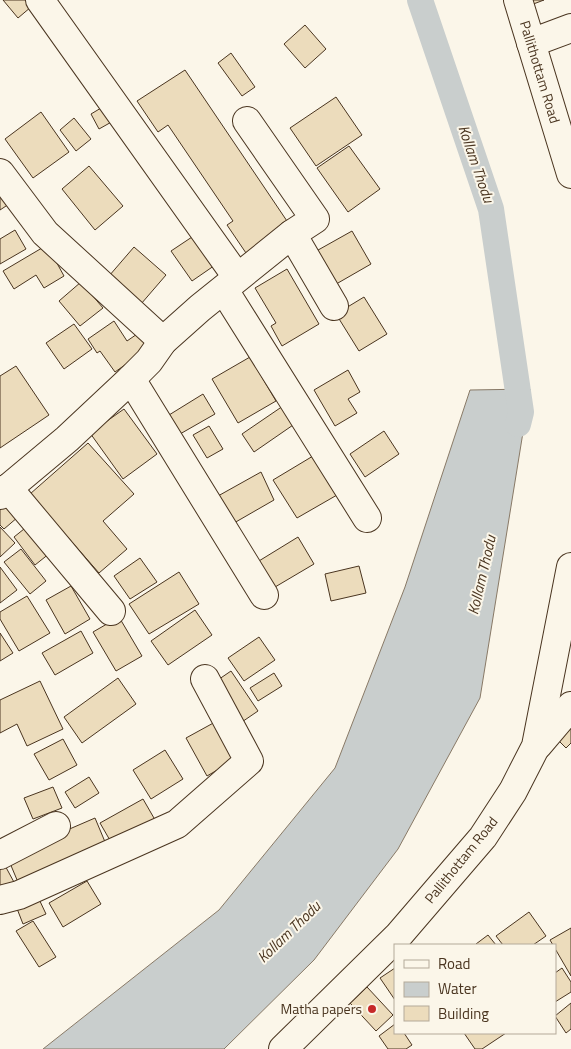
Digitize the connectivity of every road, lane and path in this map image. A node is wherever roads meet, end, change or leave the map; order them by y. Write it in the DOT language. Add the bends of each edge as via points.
graph roads {
  1 [pos="40,0"];
  2 [pos="518,0"];
  3 [pos="571,28"];
  4 [pos="531,43"];
  5 [pos="246,121"];
  6 [pos="0,172"];
  7 [pos="571,174"];
  8 [pos="292,234"];
  9 [pos="230,284"];
  10 [pos="334,306"];
  11 [pos="163,341"];
  12 [pos="131,379"];
  13 [pos="4,492"];
  14 [pos="367,518"];
  15 [pos="571,567"];
  16 [pos="264,595"];
  17 [pos="111,611"];
  18 [pos="205,679"];
  19 [pos="571,706"];
  20 [pos="536,746"];
  21 [pos="56,826"];
  22 [pos="0,855"];
  23 [pos="0,900"];
  24 [pos="283,1049"];
  1 -- 9 [label="street"];
  2 -- 4 [label="street, Pallithottam Road"];
  3 -- 4 [label="street"];
  4 -- 7 [label="street, Pallithottam Road"];
  5 -- 8 [label="street" via="315,219"];
  6 -- 11 [label="street" via="45,233"];
  8 -- 9 [label="street"];
  8 -- 10 [label="street"];
  9 -- 11 [label="street"];
  9 -- 14 [label="street"];
  11 -- 12 [label="street"];
  12 -- 13 [label="street"];
  12 -- 16 [label="street"];
  13 -- 17 [label="street"];
  15 -- 20 [label="street, Pallithottam Road"];
  18 -- 23 [label="street" via="249,761 177,824 19,895"];
  19 -- 20 [label="street"];
  20 -- 24 [label="street, Pallithottam Road" via="513,791 483,837 398,936"];
  21 -- 22 [label="street"];
}
